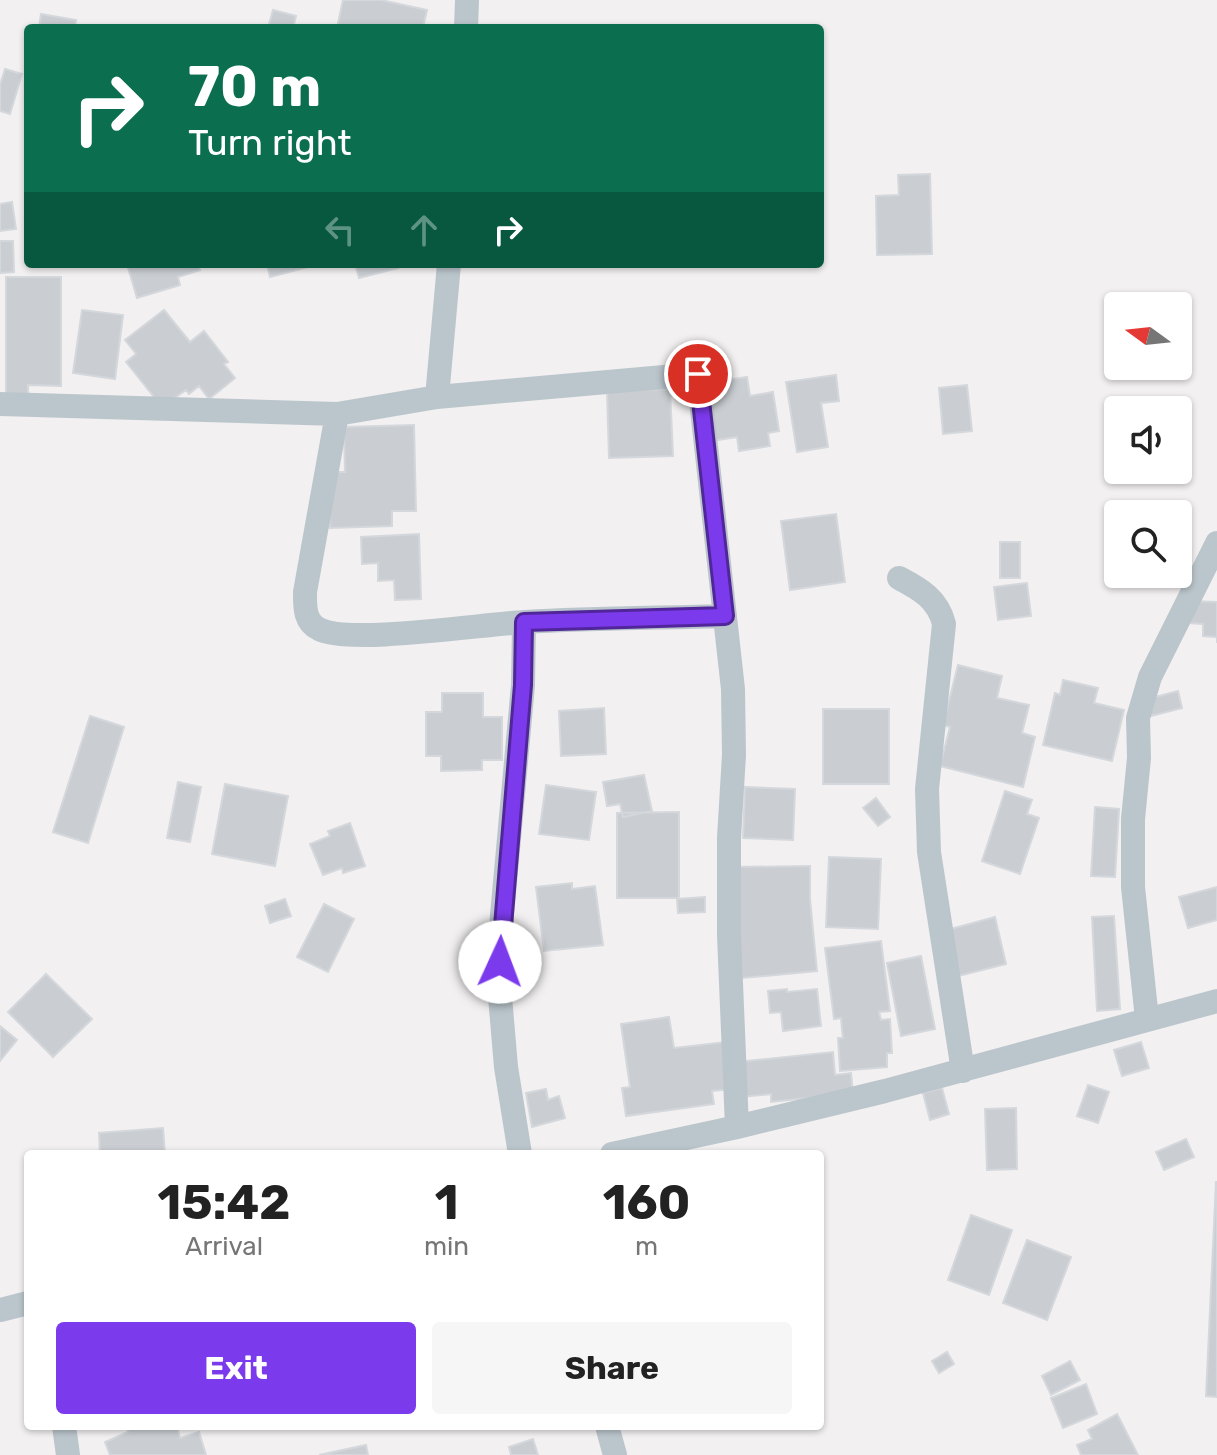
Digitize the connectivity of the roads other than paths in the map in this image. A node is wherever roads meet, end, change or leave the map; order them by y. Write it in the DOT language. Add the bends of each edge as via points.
graph roads {
  1 [pos="467,0"];
  2 [pos="466,24"];
  3 [pos="449,268"];
  4 [pos="437,397"];
  5 [pos="0,404"];
  6 [pos="337,414"];
  7 [pos="1217,543"];
  8 [pos="899,578"];
  9 [pos="725,616"];
  10 [pos="524,622"];
  11 [pos="1217,1001"];
  12 [pos="1147,1019"];
  13 [pos="963,1071"];
  14 [pos="737,1127"];
  15 [pos="519,1150"];
  16 [pos="631,1150"];
  17 [pos="24,1304"];
  18 [pos="0,1310"];
  19 [pos="65,1430"];
  20 [pos="608,1430"];
  21 [pos="68,1455"];
  22 [pos="615,1455"];
  1 -- 2 [label="street"];
  3 -- 4 [label="street"];
  4 -- 6 [label="street"];
  4 -- 9 [label="street" via="698,374"];
  5 -- 6 [label="street"];
  6 -- 10 [label="street" via="305,592 309,622 336,634 373,635"];
  7 -- 12 [label="street" via="1150,677 1138,718 1133,887"];
  8 -- 13 [label="street" via="927,594 944,624 927,789 929,852"];
  9 -- 10 [label="street"];
  9 -- 14 [label="street" via="733,689 729,935"];
  10 -- 15 [label="street" via="499,985"];
  11 -- 12 [label="street"];
  12 -- 13 [label="street"];
  13 -- 14 [label="street"];
  14 -- 16 [label="street"];
  17 -- 18 [label="street"];
  19 -- 21 [label="street"];
  20 -- 22 [label="street"];
}
